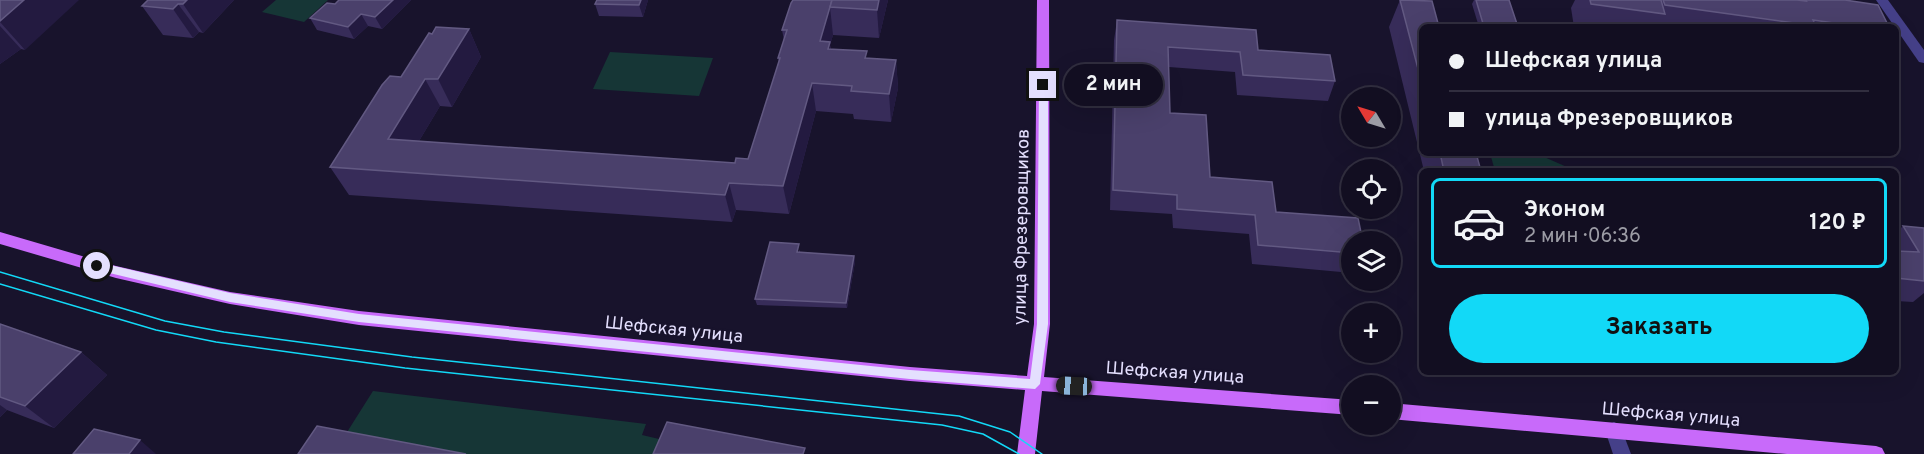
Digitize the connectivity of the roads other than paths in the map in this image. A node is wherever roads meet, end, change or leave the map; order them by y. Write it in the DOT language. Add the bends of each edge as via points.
graph roads {
  1 [pos="1043,0"];
  2 [pos="1882,0"];
  3 [pos="1924,59"];
  4 [pos="0,238"];
  5 [pos="1035,384"];
  6 [pos="1341,407"];
  7 [pos="1401,412"];
  8 [pos="1614,430"];
  9 [pos="1026,454"];
  10 [pos="1622,454"];
  11 [pos="1876,454"];
  1 -- 5 [label="main road, улица Фрезеровщиков" via="1042,324"];
  2 -- 3 [label="street"];
  4 -- 5 [label="main road, Шефская улица" via="116,272 220,296 359,318"];
  5 -- 6 [label="main road, Шефская улица"];
  5 -- 9 [label="main road, улица Фрезеровщиков"];
  7 -- 8 [label="main road, Шефская улица"];
  8 -- 10 [label="street"];
  8 -- 11 [label="main road, Шефская улица"];
}
